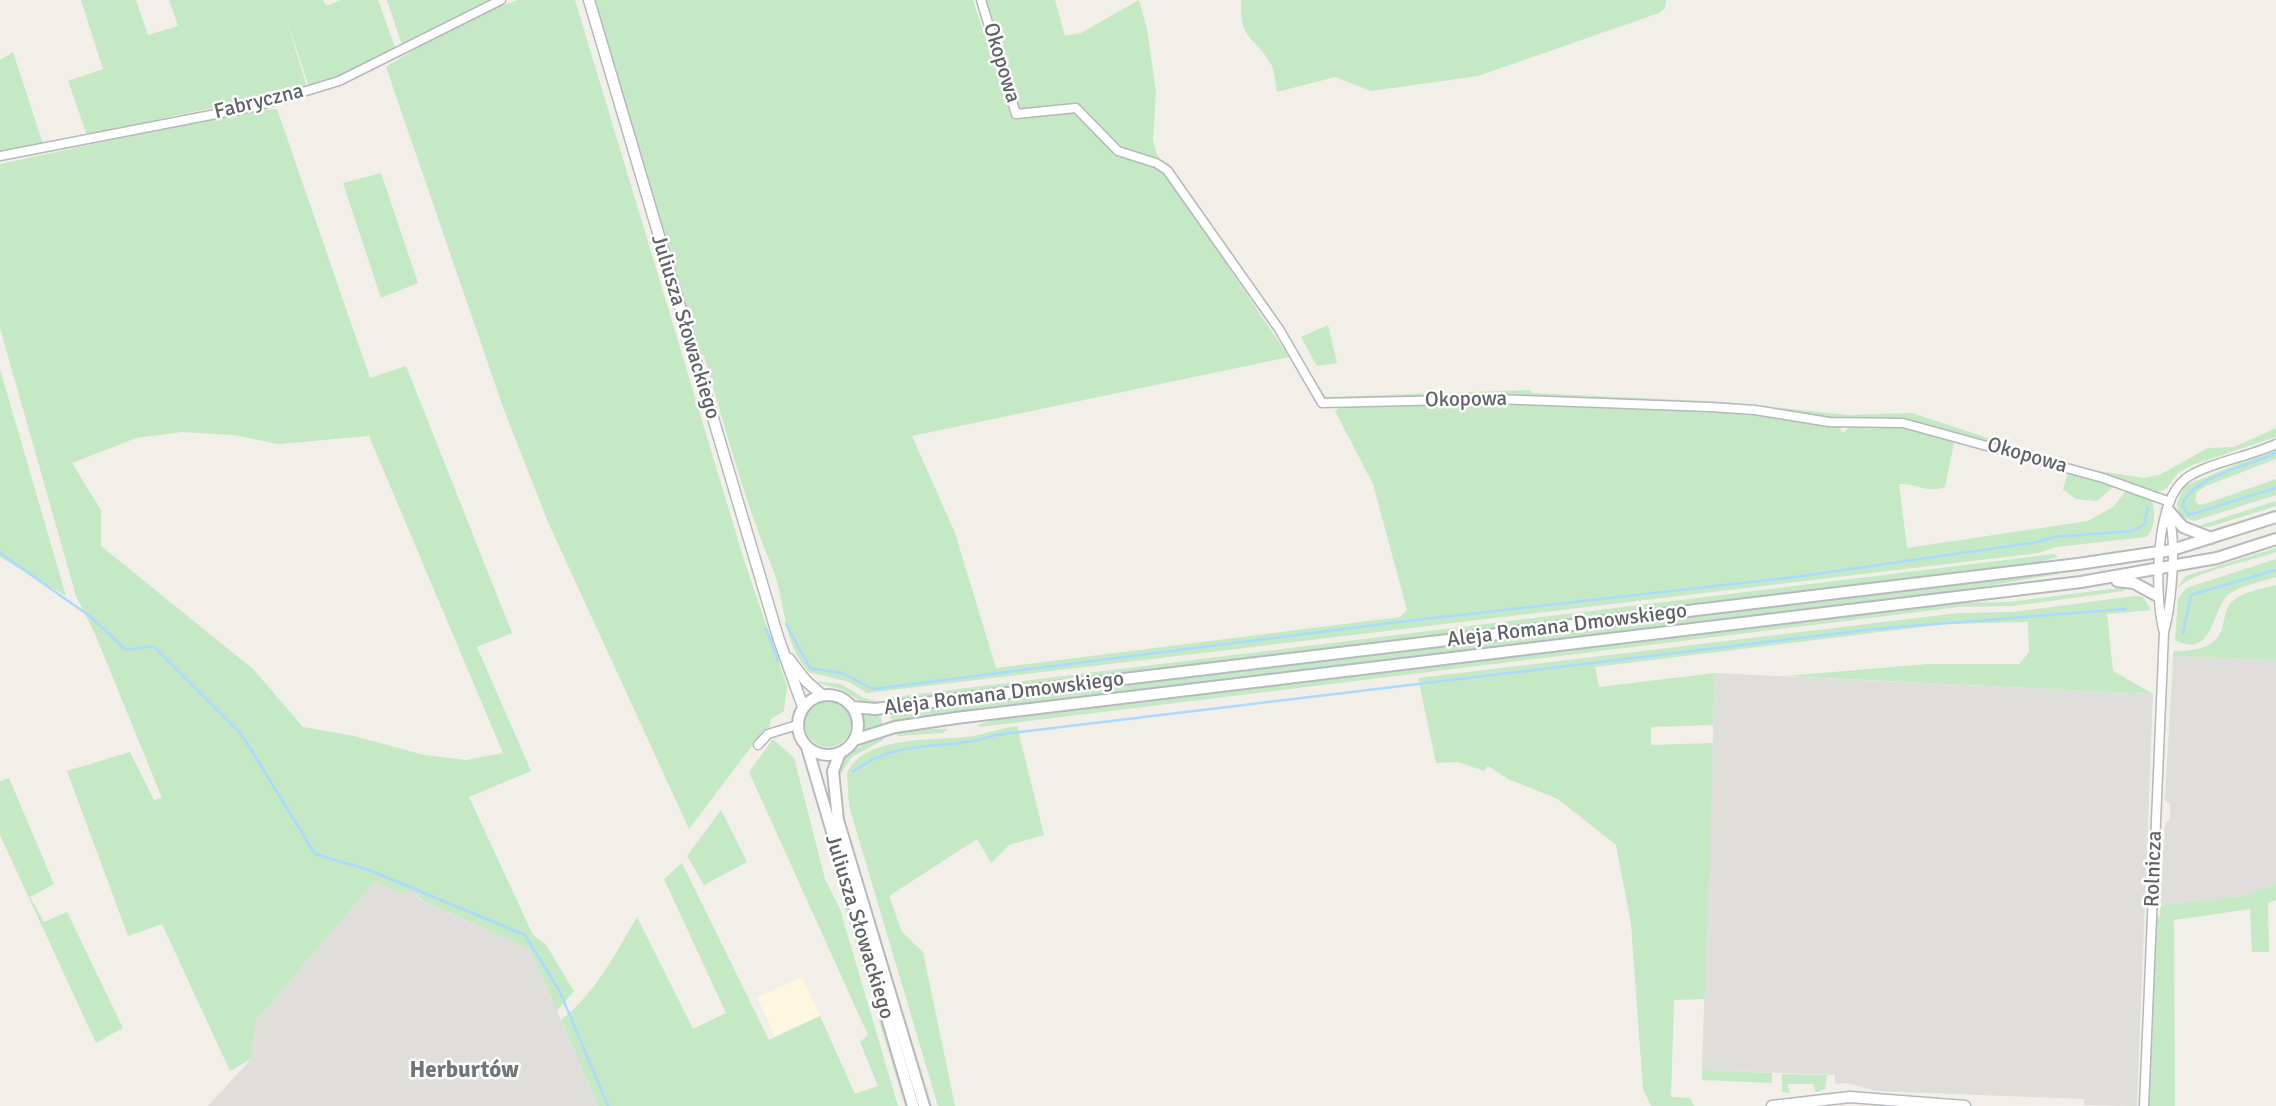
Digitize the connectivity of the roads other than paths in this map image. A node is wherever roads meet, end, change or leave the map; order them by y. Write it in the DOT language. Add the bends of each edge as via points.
graph roads {
  1 [pos="501,0"];
  2 [pos="589,0"];
  3 [pos="981,0"];
  4 [pos="0,156"];
  5 [pos="2276,444"];
  6 [pos="2169,509"];
  7 [pos="2276,517"];
  8 [pos="2211,538"];
  9 [pos="2276,539"];
  10 [pos="2160,550"];
  11 [pos="2172,551"];
  12 [pos="2170,566"];
  13 [pos="2158,569"];
  14 [pos="2100,579"];
  15 [pos="2156,595"];
  16 [pos="2164,632"];
  17 [pos="785,653"];
  18 [pos="822,695"];
  19 [pos="803,707"];
  20 [pos="853,707"];
  21 [pos="797,725"];
  22 [pos="854,740"];
  23 [pos="758,745"];
  24 [pos="807,747"];
  25 [pos="840,753"];
  26 [pos="913,1106"];
  27 [pos="924,1106"];
  28 [pos="1772,1106"];
  29 [pos="1965,1106"];
  30 [pos="2144,1106"];
  1 -- 4 [label="street, Fabryczna" via="315,88 257,106"];
  2 -- 17 [label="street, Juliusza Słowackiego"];
  3 -- 6 [label="street, Okopowa" via="1016,114 1076,108 1118,151 1167,170 1279,329 1322,403 1495,398 1710,407 1829,422 1903,423 2103,478"];
  5 -- 6 [label="street, Rolnicza" via="2192,475 2180,484"];
  6 -- 8 [label="main road" via="2183,527"];
  6 -- 10 [label="street, Rolnicza"];
  6 -- 11 [label="street, Rolnicza"];
  7 -- 8 [label="main road, Aleja Romana Dmowskiego"];
  8 -- 11 [label="main road, Aleja Romana Dmowskiego"];
  9 -- 12 [label="main road, Aleja Romana Dmowskiego" via="2217,558"];
  10 -- 11 [label="main road, Aleja Romana Dmowskiego"];
  10 -- 13 [label="street, Rolnicza"];
  10 -- 20 [label="main road, Aleja Romana Dmowskiego" via="2078,564 1415,645 874,709"];
  11 -- 12 [label="street, Rolnicza"];
  12 -- 13 [label="main road, Aleja Romana Dmowskiego"];
  12 -- 16 [label="street, Rolnicza" via="2171,594"];
  13 -- 14 [label="main road, Aleja Romana Dmowskiego"];
  13 -- 15 [label="street, Rolnicza"];
  14 -- 15 [label="main road" via="2134,583"];
  14 -- 22 [label="main road, Aleja Romana Dmowskiego" via="956,718 895,727"];
  15 -- 16 [label="street, Rolnicza"];
  16 -- 30 [label="street, Rolnicza"];
  17 -- 18 [label="street, Juliusza Słowackiego"];
  17 -- 19 [label="street, Juliusza Słowackiego"];
  18 -- 19 [label="main road"];
  18 -- 20 [label="main road" via="840,696"];
  19 -- 21 [label="main road"];
  20 -- 22 [label="main road" via="859,724"];
  21 -- 23 [label="street" via="768,734"];
  21 -- 24 [label="main road"];
  22 -- 25 [label="main road"];
  24 -- 25 [label="main road" via="822,755"];
  24 -- 26 [label="main road, Juliusza Słowackiego"];
  25 -- 27 [label="main road, Juliusza Słowackiego" via="832,771 838,820"];
  28 -- 29 [label="street" via="1850,1097"];
}
